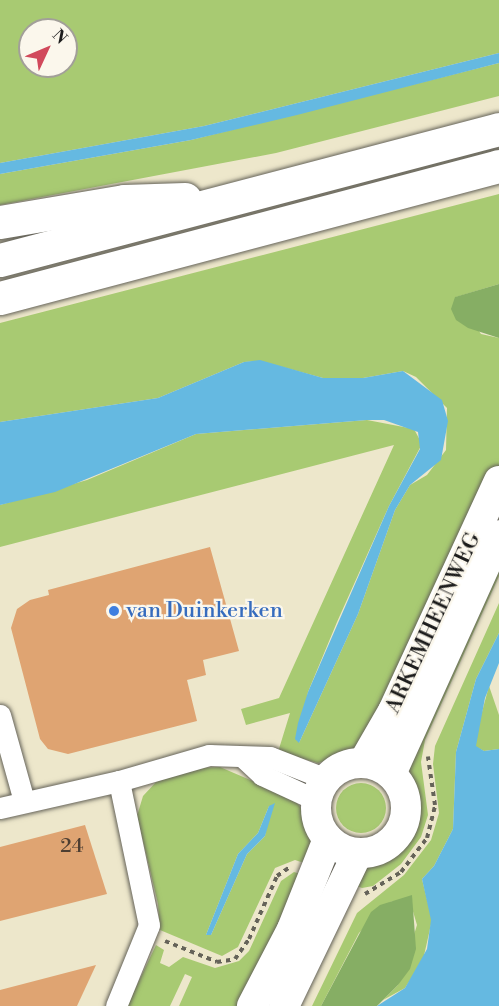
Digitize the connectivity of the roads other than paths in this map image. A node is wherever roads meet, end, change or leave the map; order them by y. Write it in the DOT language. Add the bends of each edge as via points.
graph roads {
  1 [pos="499,129"];
  2 [pos="499,166"];
  3 [pos="245,197"];
  4 [pos="0,222"];
  5 [pos="0,260"];
  6 [pos="0,298"];
  7 [pos="499,481"];
  8 [pos="499,535"];
  9 [pos="0,715"];
  10 [pos="363,763"];
  11 [pos="391,774"];
  12 [pos="119,781"];
  13 [pos="321,790"];
  14 [pos="24,801"];
  15 [pos="0,808"];
  16 [pos="328,839"];
  17 [pos="357,854"];
  18 [pos="340,884"];
  19 [pos="116,1006"];
  20 [pos="252,1006"];
  21 [pos="284,1006"];
  1 -- 3 [label="highway"];
  2 -- 6 [label="highway"];
  3 -- 4 [label="highway" via="124,201"];
  3 -- 5 [label="highway"];
  7 -- 10 [label="main road, ARKEMHEENWEG" via="393,711"];
  8 -- 11 [label="main road, ARKEMHEENWEG"];
  9 -- 14 [label="street"];
  10 -- 11 [label="main road"];
  10 -- 13 [label="main road" via="343,767"];
  11 -- 17 [label="main road" via="406,802 405,819 388,845"];
  12 -- 13 [label="street" via="209,755 270,757"];
  12 -- 14 [label="street"];
  12 -- 19 [label="street" via="149,916 148,934"];
  13 -- 16 [label="main road" via="320,828"];
  14 -- 15 [label="street"];
  16 -- 17 [label="main road"];
  16 -- 18 [label="main road"];
  17 -- 18 [label="main road"];
  18 -- 20 [label="main road"];
  18 -- 21 [label="main road"];
}
